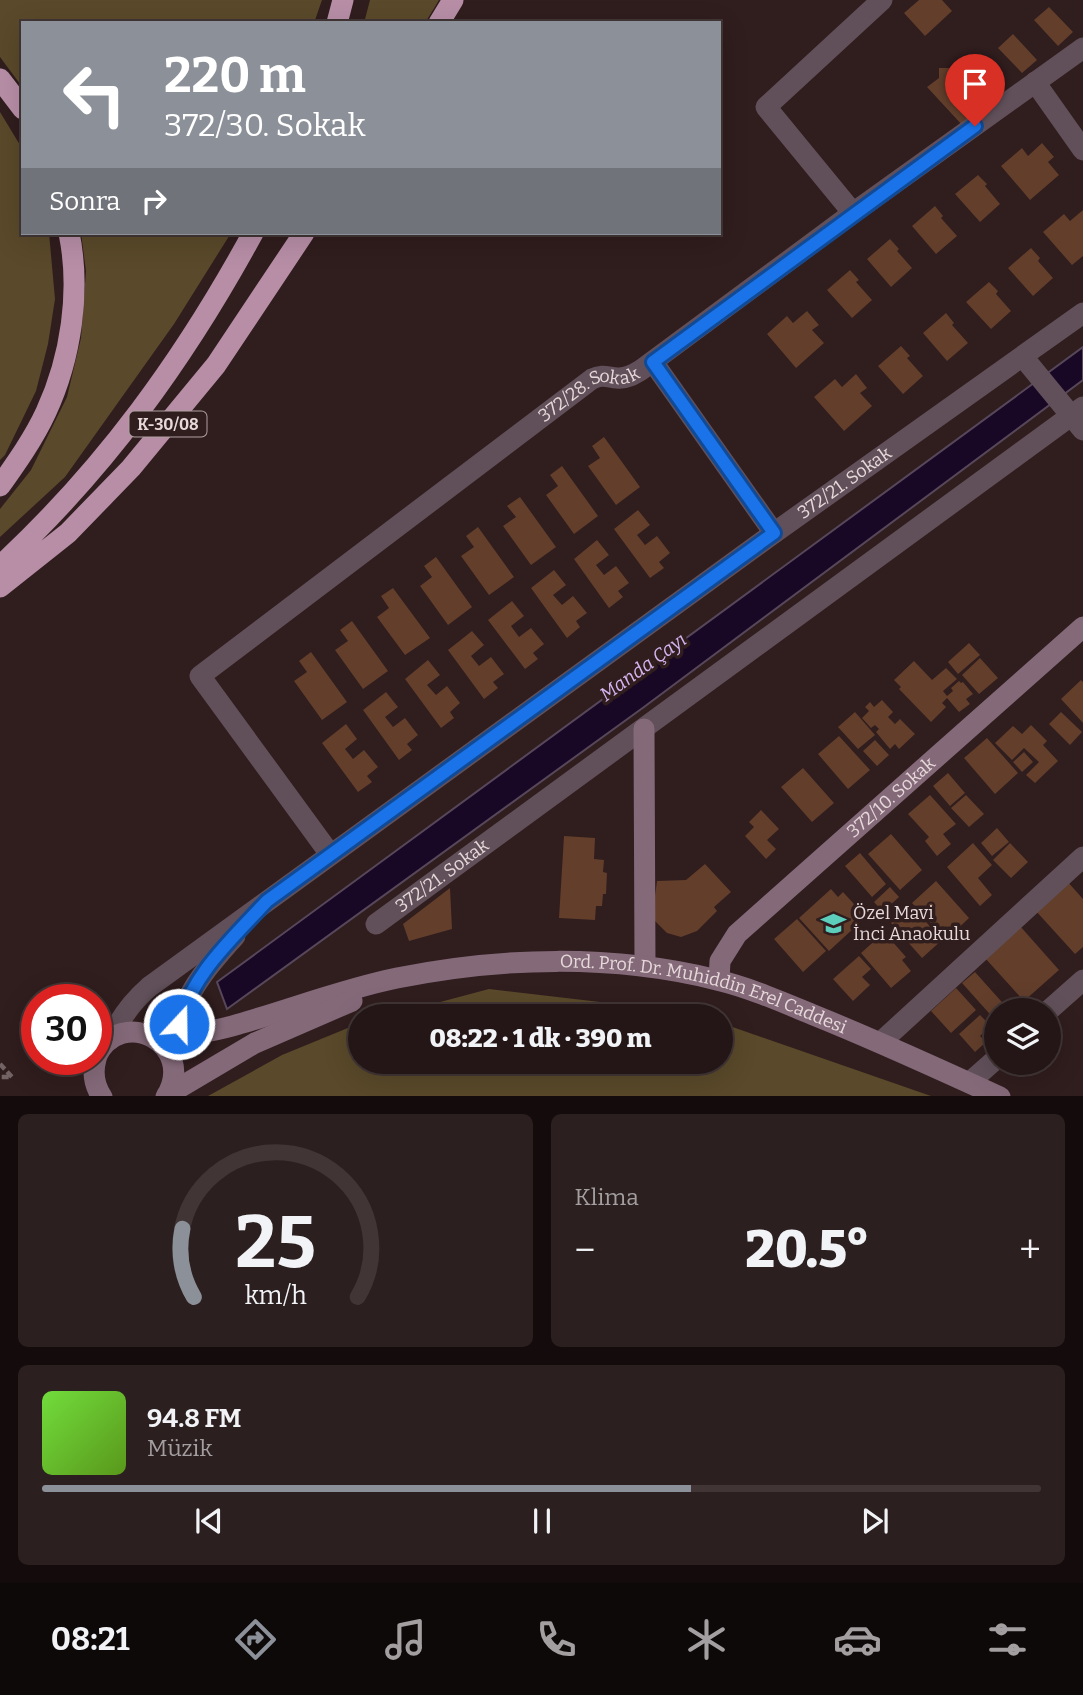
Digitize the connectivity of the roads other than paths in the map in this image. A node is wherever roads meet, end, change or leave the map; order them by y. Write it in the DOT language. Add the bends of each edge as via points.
graph roads {
  1 [pos="343,0"];
  2 [pos="453,0"];
  3 [pos="881,0"];
  4 [pos="338,21"];
  5 [pos="440,21"];
  6 [pos="1083,48"];
  7 [pos="0,79"];
  8 [pos="1035,82"];
  9 [pos="21,106"];
  10 [pos="1083,150"];
  11 [pos="853,213"];
  12 [pos="69,235"];
  13 [pos="252,235"];
  14 [pos="303,235"];
  15 [pos="1083,313"];
  16 [pos="653,362"];
  17 [pos="1028,364"];
  18 [pos="1074,414"];
  19 [pos="0,486"];
  20 [pos="774,533"];
  21 [pos="0,566"];
  22 [pos="0,587"];
  23 [pos="1083,627"];
  24 [pos="644,729"];
  25 [pos="330,854"];
  26 [pos="1083,857"];
  27 [pos="267,901"];
  28 [pos="376,924"];
  29 [pos="645,966"];
  30 [pos="394,979"];
  31 [pos="719,980"];
  32 [pos="1083,980"];
  33 [pos="1061,1000"];
  34 [pos="112,1035"];
  35 [pos="112,1038"];
  36 [pos="881,1042"];
  37 [pos="169,1045"];
  38 [pos="984,1070"];
  39 [pos="91,1075"];
  40 [pos="96,1075"];
  41 [pos="970,1082"];
  42 [pos="83,1096"];
  43 [pos="101,1096"];
  44 [pos="166,1096"];
  45 [pos="998,1096"];
  1 -- 4 [label="highway"];
  2 -- 5 [label="highway"];
  3 -- 11 [label="street" via="766,107"];
  6 -- 8 [label="street, 372/28. Sokak"];
  7 -- 9 [label="highway"];
  8 -- 10 [label="street"];
  8 -- 11 [label="street, 372/28. Sokak"];
  11 -- 16 [label="street, 372/28. Sokak"];
  12 -- 19 [label="highway" via="75,262 63,366 46,413"];
  13 -- 21 [label="highway" via="158,389 89,475"];
  14 -- 22 [label="highway, K-30/08" via="216,365 131,468 68,533"];
  15 -- 17 [label="street, 372/21. Sokak"];
  16 -- 20 [label="street"];
  16 -- 25 [label="street, 372/28. Sokak" via="629,377 599,375 592,379 200,676"];
  17 -- 18 [label="street"];
  17 -- 20 [label="street, 372/21. Sokak"];
  18 -- 24 [label="street, 372/21. Sokak"];
  20 -- 25 [label="street, 372/21. Sokak"];
  23 -- 31 [label="main road, 372/10. Sokak" via="737,934 720,961"];
  24 -- 28 [label="street, 372/21. Sokak"];
  24 -- 29 [label="main road"];
  25 -- 27 [label="street, 372/21. Sokak"];
  26 -- 36 [label="street"];
  27 -- 34 [label="street, 372/21. Sokak" via="134,1000"];
  27 -- 37 [label="street, 372/21. Sokak" via="207,968"];
  29 -- 30 [label="main road, Ord. Prof. Dr. Muhiddin Erel Caddesi" via="520,962"];
  29 -- 31 [label="main road, Ord. Prof. Dr. Muhiddin Erel Caddesi"];
  30 -- 37 [label="main road, Ord. Prof. Dr. Muhiddin Erel Caddesi"];
  30 -- 44 [label="main road, Ord. Prof. Dr. Muhiddin Erel Caddesi" via="255,1044"];
  31 -- 36 [label="main road, Ord. Prof. Dr. Muhiddin Erel Caddesi"];
  32 -- 33 [label="street"];
  35 -- 37 [label="main road" via="137,1032"];
  36 -- 41 [label="main road, Ord. Prof. Dr. Muhiddin Erel Caddesi"];
  37 -- 44 [label="main road" via="173,1076"];
  38 -- 41 [label="street"];
  39 -- 42 [label="main road"];
  40 -- 43 [label="main road"];
  41 -- 45 [label="main road, Ord. Prof. Dr. Muhiddin Erel Caddesi"];
}
